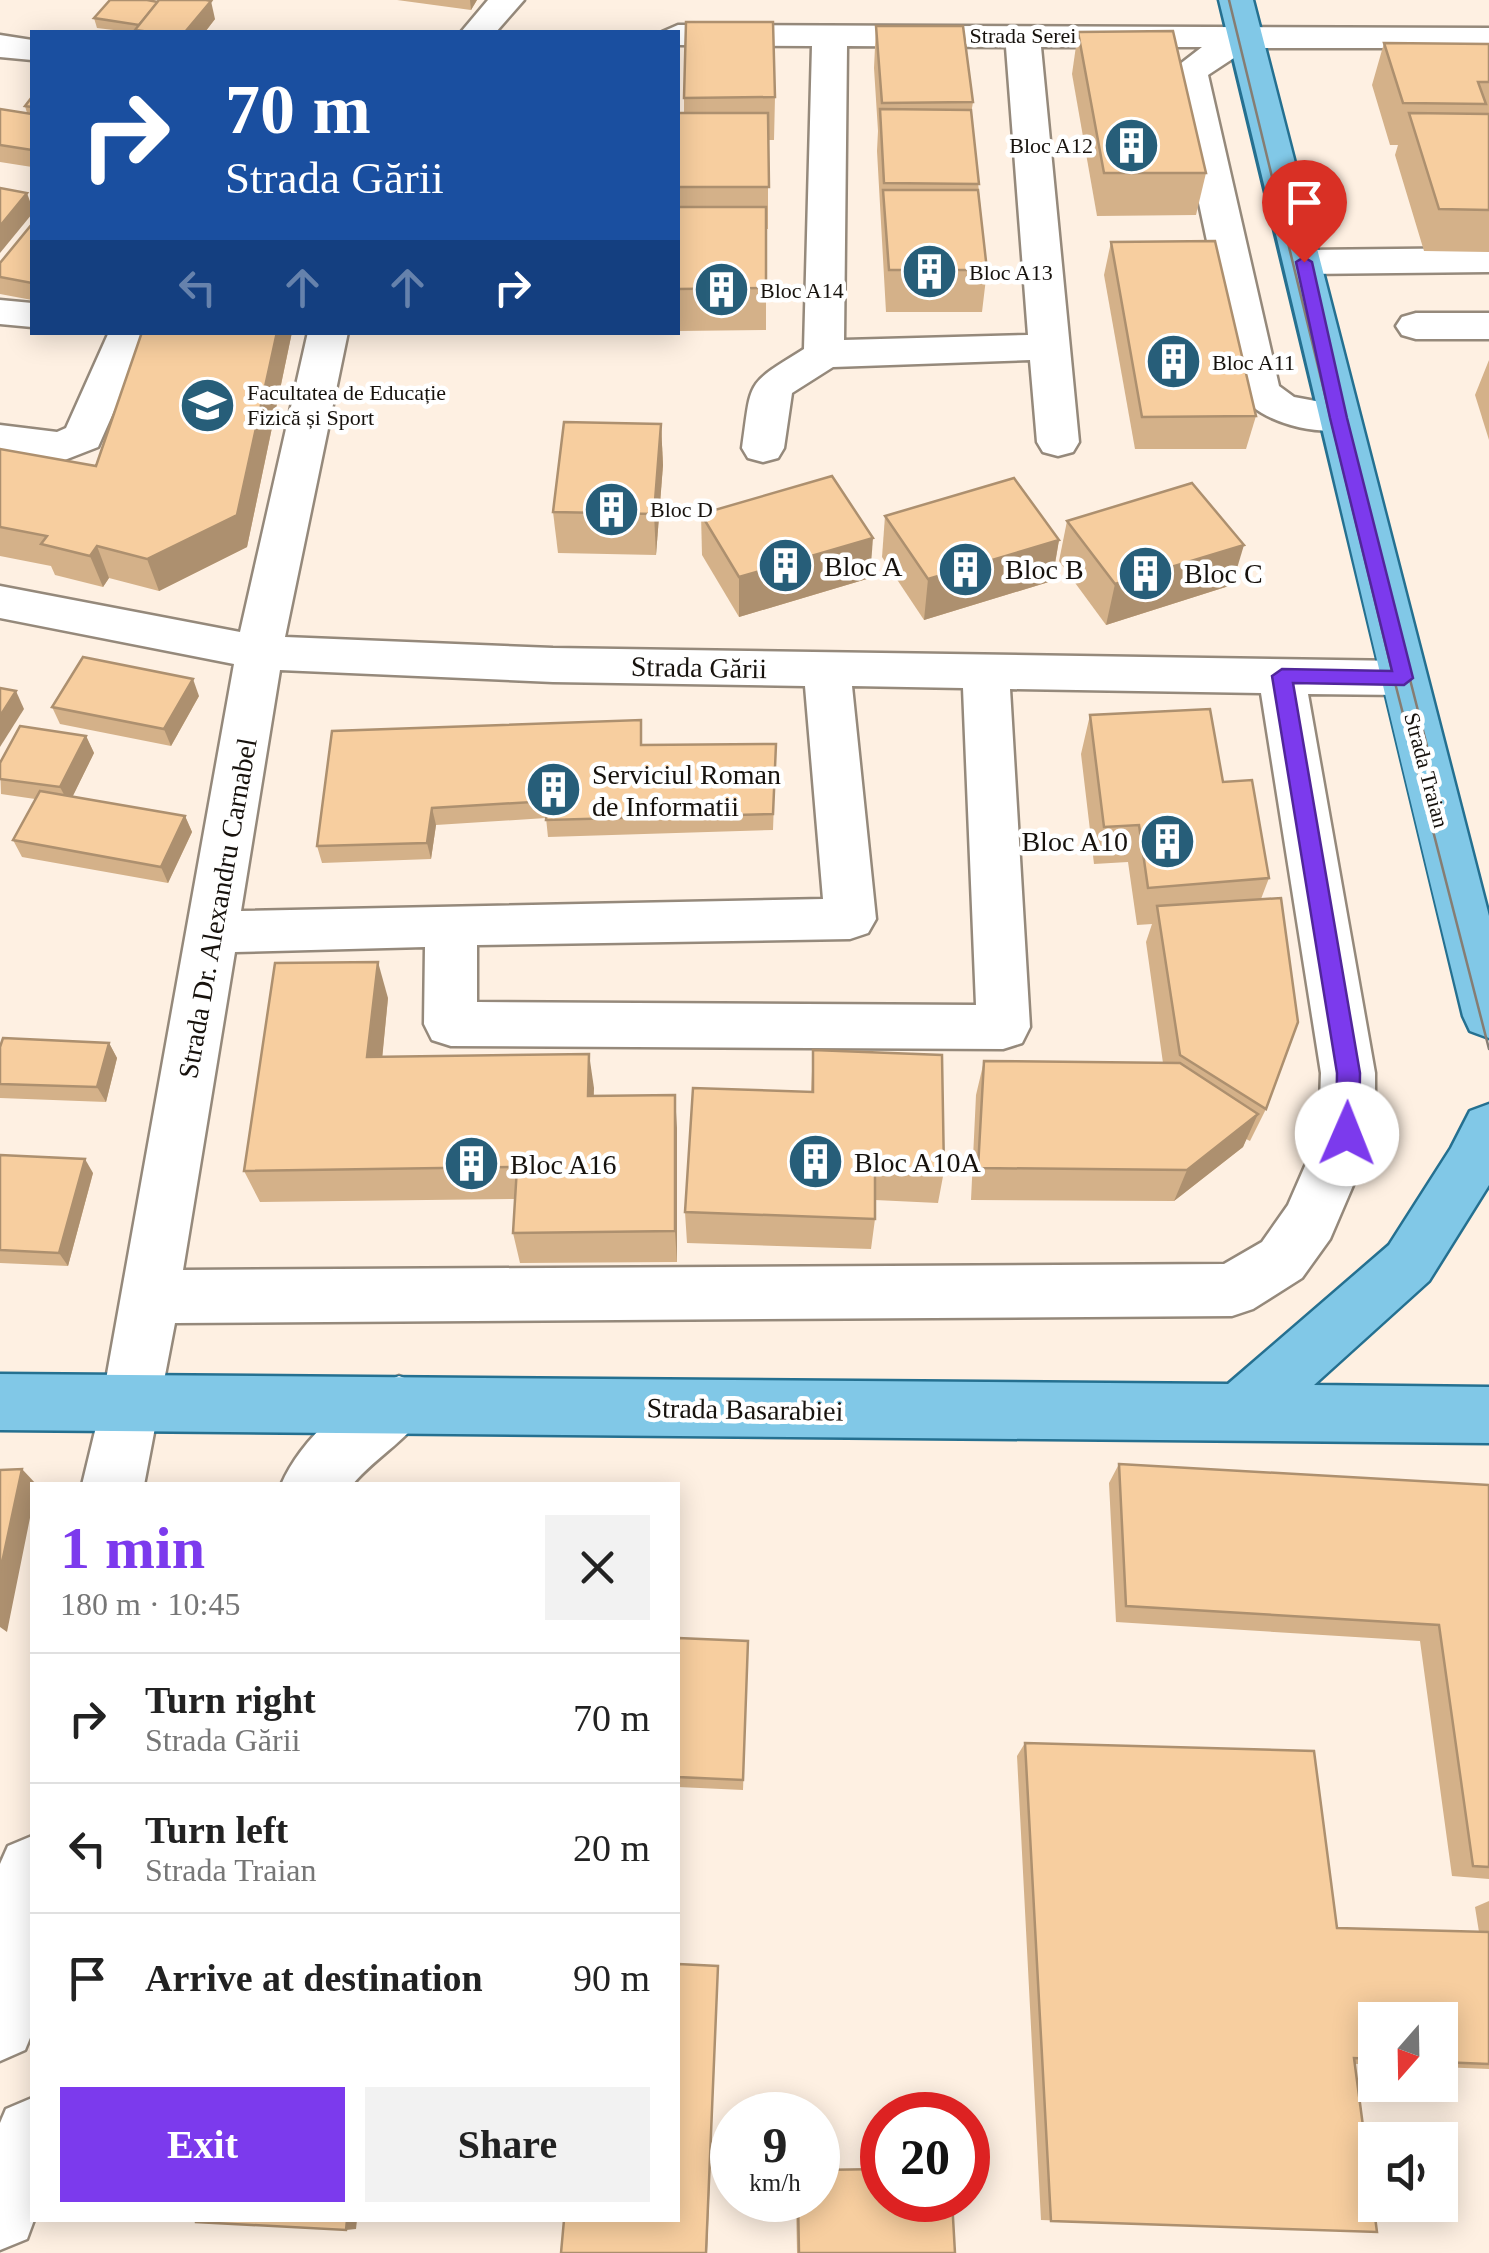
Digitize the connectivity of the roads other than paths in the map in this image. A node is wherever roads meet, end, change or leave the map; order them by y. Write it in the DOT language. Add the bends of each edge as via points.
graph roads {
  1 [pos="507,0"];
  2 [pos="963,0"];
  3 [pos="1240,18"];
  4 [pos="480,30"];
  5 [pos="680,35"];
  6 [pos="830,35"];
  7 [pos="968,35"];
  8 [pos="1022,35"];
  9 [pos="1489,38"];
  10 [pos="0,46"];
  11 [pos="30,50"];
  12 [pos="1489,260"];
  13 [pos="1304,262"];
  14 [pos="0,312"];
  15 [pos="30,315"];
  16 [pos="1416,326"];
  17 [pos="1489,326"];
  18 [pos="127,335"];
  19 [pos="327,335"];
  20 [pos="1049,346"];
  21 [pos="824,354"];
  22 [pos="1338,418"];
  23 [pos="0,439"];
  24 [pos="1058,442"];
  25 [pos="764,448"];
  26 [pos="0,602"];
  27 [pos="262,653"];
  28 [pos="827,669"];
  29 [pos="986,672"];
  30 [pos="1282,676"];
  31 [pos="1404,678"];
  32 [pos="451,926"];
  33 [pos="212,932"];
  34 [pos="1489,1016"];
  35 [pos="1489,1128"];
  36 [pos="151,1297"];
  37 [pos="0,1402"];
  38 [pos="132,1402"];
  39 [pos="399,1404"];
  40 [pos="1237,1415"];
  41 [pos="1489,1415"];
  42 [pos="115,1482"];
  43 [pos="315,1482"];
  44 [pos="30,1880"];
  45 [pos="0,2025"];
  46 [pos="30,2140"];
  47 [pos="0,2212"];
  1 -- 4 [label="street"];
  2 -- 7 [label="street"];
  3 -- 8 [label="street, Strada Serei"];
  3 -- 9 [label="street, Strada Serei"];
  3 -- 13 [label="main road, Strada Traian"];
  3 -- 22 [label="street" via="1189,71 1260,392 1282,408"];
  5 -- 6 [label="street, Strada Serei"];
  6 -- 7 [label="street, Strada Serei"];
  6 -- 21 [label="street"];
  7 -- 8 [label="street, Strada Serei"];
  8 -- 20 [label="street"];
  10 -- 11 [label="street"];
  12 -- 13 [label="street"];
  13 -- 22 [label="main road, Strada Traian"];
  14 -- 15 [label="street"];
  16 -- 17 [label="street"];
  18 -- 23 [label="street" via="83,437 62,447"];
  19 -- 27 [label="street, Strada Dr. Alexandru Carnabel"];
  20 -- 21 [label="street"];
  20 -- 24 [label="street"];
  21 -- 25 [label="street" via="772,387"];
  22 -- 31 [label="main road, Strada Traian"];
  26 -- 27 [label="street, Strada Gării"];
  27 -- 28 [label="street, Strada Gării"];
  27 -- 33 [label="street, Strada Dr. Alexandru Carnabel"];
  28 -- 29 [label="street, Strada Gării"];
  28 -- 32 [label="street" via="850,919"];
  29 -- 30 [label="street, Strada Gării"];
  29 -- 32 [label="street" via="1003,1027 451,1024"];
  30 -- 31 [label="street, Strada Gării"];
  30 -- 36 [label="street" via="1348,1073 1347,1134 1310,1220 1282,1260 1232,1290"];
  31 -- 34 [label="main road, Strada Traian"];
  32 -- 33 [label="street"];
  33 -- 36 [label="street, Strada Dr. Alexandru Carnabel"];
  35 -- 40 [label="main road" via="1409,1263"];
  36 -- 38 [label="street, Strada Dr. Alexandru Carnabel"];
  37 -- 38 [label="main road, Strada Basarabiei"];
  38 -- 39 [label="main road, Strada Basarabiei"];
  38 -- 42 [label="street, Strada Dr. Alexandru Carnabel"];
  39 -- 40 [label="main road, Strada Basarabiei"];
  39 -- 43 [label="street" via="351,1440"];
  40 -- 41 [label="main road, Strada Basarabiei"];
  44 -- 45 [label="street"];
  46 -- 47 [label="street"];
}
